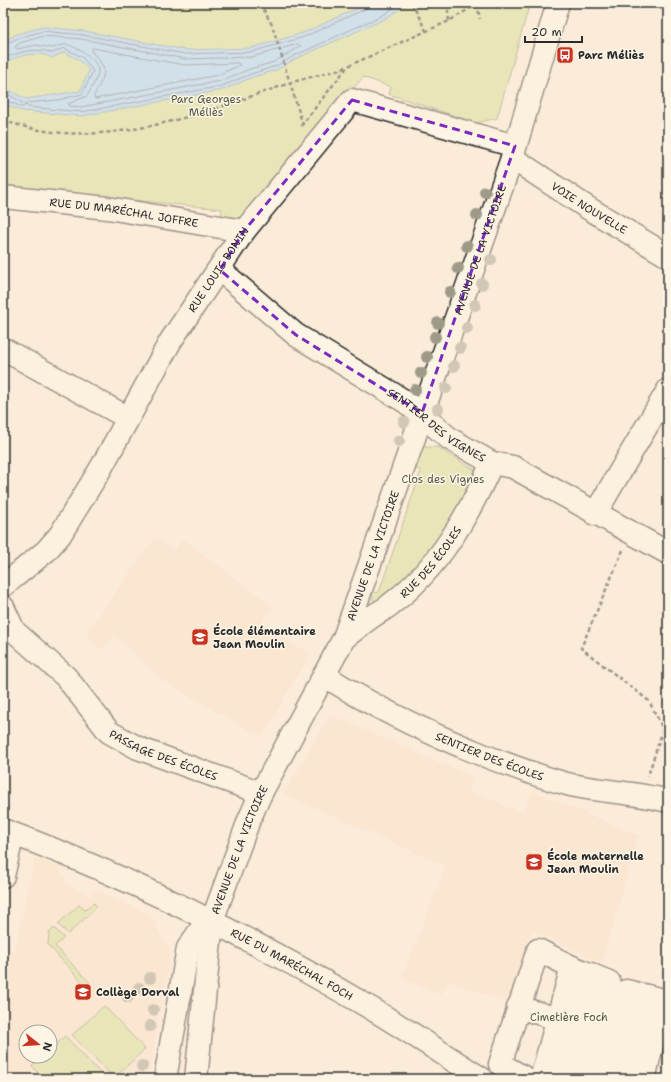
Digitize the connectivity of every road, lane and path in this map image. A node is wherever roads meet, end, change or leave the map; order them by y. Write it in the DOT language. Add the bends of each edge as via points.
graph roads {
  1 [pos="260,3"];
  2 [pos="412,3"];
  3 [pos="447,3"];
  4 [pos="558,3"];
  5 [pos="477,4"];
  6 [pos="480,19"];
  7 [pos="449,21"];
  8 [pos="426,31"];
  9 [pos="348,66"];
  10 [pos="289,84"];
  11 [pos="3,120"];
  12 [pos="303,125"];
  13 [pos="513,152"];
  14 [pos="3,197"];
  15 [pos="244,231"];
  16 [pos="668,256"];
  17 [pos="220,270"];
  18 [pos="3,349"];
  19 [pos="668,390"];
  20 [pos="422,414"];
  21 [pos="128,418"];
  22 [pos="492,463"];
  23 [pos="595,514"];
  24 [pos="630,533"];
  25 [pos="668,553"];
  26 [pos="3,586"];
  27 [pos="3,607"];
  28 [pos="344,638"];
  29 [pos="324,675"];
  30 [pos="261,793"];
  31 [pos="643,795"];
  32 [pos="668,801"];
  33 [pos="8,832"];
  34 [pos="3,876"];
  35 [pos="212,921"];
  36 [pos="582,970"];
  37 [pos="646,996"];
  38 [pos="518,1007"];
  39 [pos="578,1021"];
  40 [pos="165,1079"];
  41 [pos="196,1079"];
  42 [pos="482,1079"];
  43 [pos="527,1079"];
  44 [pos="541,1079"];
  45 [pos="562,1079"];
  46 [pos="584,1079"];
  47 [pos="604,1079"];
  48 [pos="625,1079"];
  49 [pos="644,1079"];
  1 -- 10 [label="path" via="272,25"];
  2 -- 8 [label="path"];
  3 -- 7 [label="path"];
  4 -- 13 [label="street, AVENUE DE LA VICTOIRE"];
  5 -- 6 [label="path"];
  9 -- 10 [label="path"];
  10 -- 11 [label="path" via="139,129 77,134 39,129"];
  10 -- 12 [label="path"];
  13 -- 15 [label="street, RUE LOUIS BONIN" via="352,100"];
  13 -- 16 [label="street, VOIE NOUVELLE" via="588,208"];
  13 -- 20 [label="street, AVENUE DE LA VICTOIRE"];
  14 -- 15 [label="street, RUE DU MARÉCHAL JOFFRE" via="108,208"];
  15 -- 17 [label="street, RUE LOUIS BONIN"];
  17 -- 20 [label="street, SENTIER DES VIGNES" via="296,335"];
  17 -- 21 [label="street, RUE LOUIS BONIN" via="170,342"];
  18 -- 21 [label="street"];
  19 -- 23 [label="street"];
  20 -- 22 [label="street, SENTIER DES VIGNES" via="450,439"];
  20 -- 28 [label="street, AVENUE DE LA VICTOIRE"];
  21 -- 26 [label="street, RUE LOUIS BONIN" via="60,535 46,551"];
  22 -- 23 [label="street, SENTIER DES VIGNES" via="513,467"];
  22 -- 28 [label="street, RUE DES ÉCOLES" via="458,530 428,570 391,604"];
  23 -- 24 [label="street, SENTIER DES VIGNES"];
  24 -- 25 [label="street, SENTIER DES VIGNES"];
  24 -- 31 [label="path" via="581,648 648,701 662,729"];
  27 -- 30 [label="street, PASSAGE DES ÉCOLES" via="14,631 66,677 109,732 138,748"];
  28 -- 29 [label="street, AVENUE DE LA VICTOIRE"];
  29 -- 30 [label="street, AVENUE DE LA VICTOIRE"];
  29 -- 31 [label="street, SENTIER DES ÉCOLES" via="405,721 525,771 574,786"];
  30 -- 35 [label="street, AVENUE DE LA VICTOIRE"];
  31 -- 32 [label="street, SENTIER DES ÉCOLES"];
  33 -- 34 [label="street"];
  33 -- 35 [label="street, RUE DU MARÉCHAL FOCH" via="84,862"];
  35 -- 40 [label="street" via="199,932 188,948"];
  35 -- 41 [label="street, AVENUE DE LA VICTOIRE"];
  35 -- 42 [label="street, RUE DU MARÉCHAL FOCH" via="363,1003"];
  36 -- 38 [label="street" via="538,950"];
  36 -- 39 [label="street"];
  36 -- 39 [label="street" via="609,982"];
  37 -- 47 [label="street" via="626,991"];
  37 -- 48 [label="street"];
  37 -- 49 [label="street" via="663,1000"];
  38 -- 39 [label="street"];
  38 -- 43 [label="street" via="500,1064"];
  39 -- 44 [label="street"];
  39 -- 45 [label="street"];
  39 -- 46 [label="street"];
}
